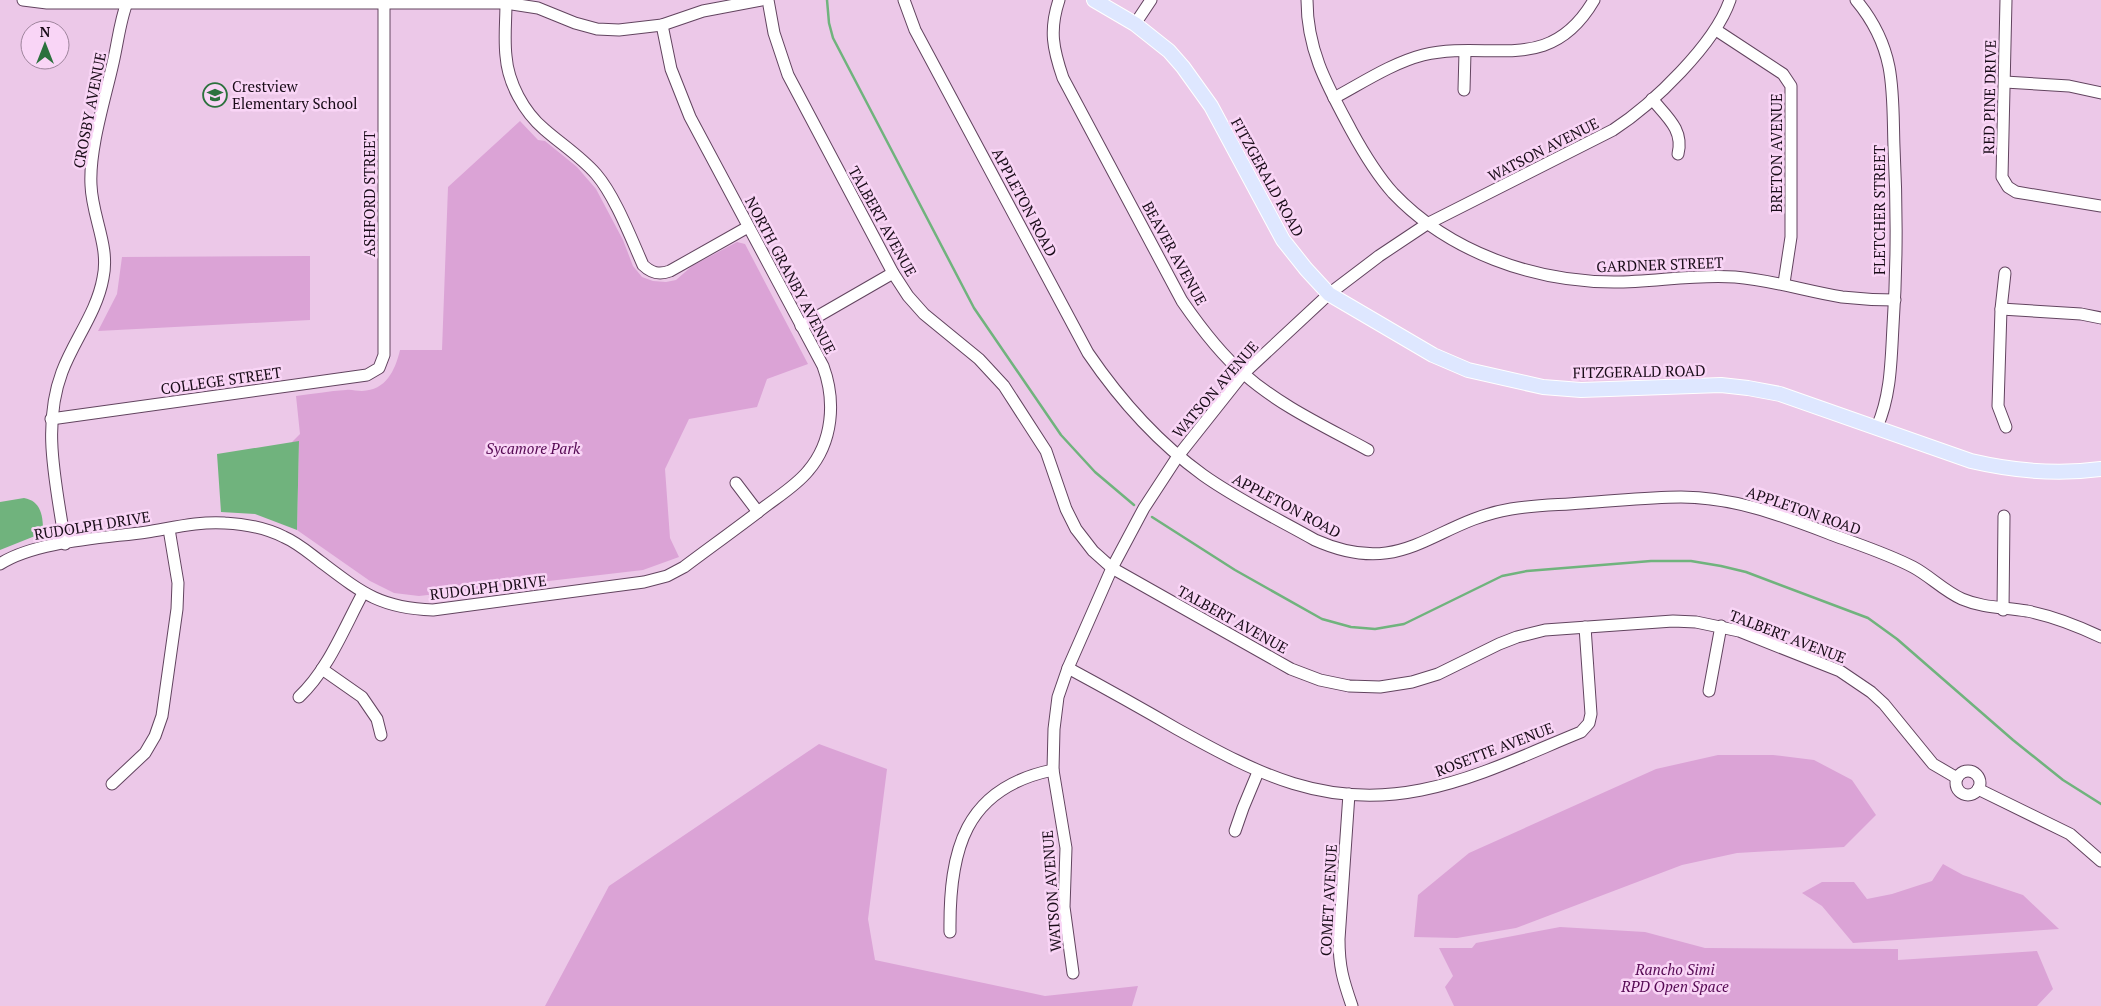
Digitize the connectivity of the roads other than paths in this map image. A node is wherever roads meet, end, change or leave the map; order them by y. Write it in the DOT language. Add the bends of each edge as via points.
graph roads {
  1 [pos="23,0"];
  2 [pos="761,0"];
  3 [pos="768,0"];
  4 [pos="904,0"];
  5 [pos="1059,0"];
  6 [pos="1094,0"];
  7 [pos="1152,0"];
  8 [pos="1306,0"];
  9 [pos="1594,0"];
  10 [pos="1730,0"];
  11 [pos="1856,0"];
  12 [pos="2006,0"];
  13 [pos="127,2"];
  14 [pos="384,3"];
  15 [pos="506,3"];
  16 [pos="1135,24"];
  17 [pos="662,25"];
  18 [pos="1716,30"];
  19 [pos="1465,52"];
  20 [pos="2004,82"];
  21 [pos="1464,90"];
  22 [pos="2101,93"];
  23 [pos="1334,98"];
  24 [pos="1652,99"];
  25 [pos="1678,154"];
  26 [pos="2101,206"];
  27 [pos="1427,224"];
  28 [pos="748,227"];
  29 [pos="893,273"];
  30 [pos="2005,273"];
  31 [pos="1784,283"];
  32 [pos="1329,294"];
  33 [pos="1895,300"];
  34 [pos="2001,309"];
  35 [pos="2101,318"];
  36 [pos="801,326"];
  37 [pos="384,355"];
  38 [pos="1243,374"];
  39 [pos="51,419"];
  40 [pos="1877,427"];
  41 [pos="2006,427"];
  42 [pos="1368,450"];
  43 [pos="1178,456"];
  44 [pos="2101,470"];
  45 [pos="736,482"];
  46 [pos="753,516"];
  47 [pos="2004,516"];
  48 [pos="169,529"];
  49 [pos="65,544"];
  50 [pos="0,564"];
  51 [pos="1112,568"];
  52 [pos="363,593"];
  53 [pos="2003,610"];
  54 [pos="1721,626"];
  55 [pos="1584,627"];
  56 [pos="2101,637"];
  57 [pos="1068,668"];
  58 [pos="322,669"];
  59 [pos="1709,691"];
  60 [pos="299,698"];
  61 [pos="381,735"];
  62 [pos="1053,770"];
  63 [pos="1258,772"];
  64 [pos="1957,778"];
  65 [pos="112,784"];
  66 [pos="1978,789"];
  67 [pos="1350,794"];
  68 [pos="1236,831"];
  69 [pos="2101,861"];
  70 [pos="950,932"];
  71 [pos="1073,973"];
  72 [pos="1352,1006"];
  1 -- 13 [label="street" via="47,3"];
  2 -- 17 [label="street" via="703,11"];
  3 -- 29 [label="street, TALBERT AVENUE" via="774,33 788,75"];
  4 -- 43 [label="street, APPLETON ROAD" via="916,30 1088,353 1131,411"];
  5 -- 38 [label="street, BEAVER AVENUE" via="1052,31 1053,50 1063,78 1182,301 1212,341"];
  6 -- 16 [label="main road, FITZGERALD ROAD"];
  7 -- 16 [label="street"];
  8 -- 23 [label="street, GARDNER STREET" via="1309,36 1318,66"];
  9 -- 19 [label="street" via="1582,18 1564,35 1543,46 1508,52"];
  10 -- 18 [label="street, WATSON AVENUE"];
  11 -- 33 [label="street, FLETCHER STREET" via="1875,27 1889,68 1896,179"];
  12 -- 20 [label="street, RED PINE DRIVE"];
  13 -- 14 [label="street"];
  13 -- 39 [label="street, CROSBY AVENUE" via="91,167 92,202 104,252 103,278 97,301 63,371"];
  14 -- 15 [label="street"];
  14 -- 37 [label="street, ASHFORD STREET"];
  15 -- 17 [label="street" via="538,8 597,29"];
  15 -- 28 [label="street" via="505,56 512,83 542,128 581,158 597,175 648,270 662,274 670,271"];
  16 -- 32 [label="main road, FITZGERALD ROAD" via="1169,51 1196,82 1283,240"];
  17 -- 28 [label="street, NORTH GRANBY AVENUE" via="671,69 682,100"];
  18 -- 24 [label="street, WATSON AVENUE"];
  18 -- 31 [label="street, BRETON AVENUE" via="1782,74 1791,86 1791,237"];
  19 -- 21 [label="street"];
  19 -- 23 [label="street" via="1444,52 1404,61"];
  20 -- 22 [label="street" via="2069,86"];
  20 -- 26 [label="street, RED PINE DRIVE" via="2001,172 2005,182 2012,190 2023,194"];
  23 -- 27 [label="street, GARDNER STREET" via="1363,152 1382,179"];
  24 -- 25 [label="street" via="1678,133 1681,143"];
  24 -- 27 [label="street, WATSON AVENUE" via="1613,130"];
  27 -- 31 [label="street, GARDNER STREET" via="1490,258 1523,270 1561,278 1616,282 1721,276"];
  27 -- 32 [label="street, WATSON AVENUE"];
  28 -- 36 [label="street, NORTH GRANBY AVENUE"];
  29 -- 36 [label="street"];
  29 -- 51 [label="street, TALBERT AVENUE" via="924,314 979,359 1004,386 1046,451 1076,529"];
  30 -- 34 [label="street"];
  31 -- 33 [label="street, GARDNER STREET" via="1843,297"];
  32 -- 38 [label="street, WATSON AVENUE"];
  32 -- 40 [label="main road, FITZGERALD ROAD" via="1433,355 1468,370 1510,381 1581,390 1693,385 1748,388 1780,394"];
  33 -- 40 [label="street, FLETCHER STREET" via="1890,386"];
  34 -- 35 [label="street"];
  34 -- 41 [label="street" via="1998,406"];
  36 -- 46 [label="street, NORTH GRANBY AVENUE" via="830,384 830,423 818,458 808,472"];
  37 -- 39 [label="street, COLLEGE STREET" via="379,368 367,375"];
  38 -- 42 [label="street, BEAVER AVENUE" via="1280,400"];
  38 -- 43 [label="street, WATSON AVENUE"];
  39 -- 49 [label="street, CROSBY AVENUE" via="51,446"];
  40 -- 44 [label="main road, FITZGERALD ROAD" via="2000,468 2056,473"];
  43 -- 51 [label="street, WATSON AVENUE"];
  43 -- 53 [label="street, APPLETON ROAD" via="1224,488 1315,540 1352,553 1402,551 1473,519 1513,509 1659,497 1705,498 1770,512 1885,554 1915,568 1962,598"];
  45 -- 46 [label="street"];
  46 -- 52 [label="street, RUDOLPH DRIVE" via="684,567 644,582 433,610 398,606"];
  47 -- 53 [label="street"];
  48 -- 49 [label="street, RUDOLPH DRIVE"];
  48 -- 52 [label="street, RUDOLPH DRIVE" via="224,522 267,530 299,545"];
  48 -- 65 [label="street" via="178,583 162,716 145,753"];
  49 -- 50 [label="street, RUDOLPH DRIVE" via="22,552"];
  51 -- 55 [label="street, TALBERT AVENUE" via="1291,668 1320,680 1348,686 1380,687 1412,682 1438,674 1517,637 1545,630"];
  51 -- 57 [label="street, WATSON AVENUE"];
  52 -- 58 [label="street"];
  53 -- 56 [label="street, APPLETON ROAD" via="2044,615"];
  54 -- 55 [label="street, TALBERT AVENUE" via="1673,621"];
  54 -- 59 [label="street"];
  54 -- 64 [label="street, TALBERT AVENUE" via="1823,663 1854,679 1884,704 1933,764"];
  55 -- 67 [label="street, ROSETTE AVENUE" via="1591,714 1589,723 1581,732 1444,785 1399,794"];
  57 -- 62 [label="street, WATSON AVENUE" via="1058,697"];
  57 -- 63 [label="street, ROSETTE AVENUE"];
  58 -- 60 [label="street"];
  58 -- 61 [label="street" via="362,697 377,719"];
  62 -- 70 [label="street" via="1032,774 1007,785 984,804 969,824 957,859"];
  62 -- 71 [label="street, WATSON AVENUE" via="1066,848 1064,907"];
  63 -- 67 [label="street, ROSETTE AVENUE" via="1306,788"];
  63 -- 68 [label="street"];
  64 -- 66 [label="street" via="1957,789 1963,794 1970,795"];
  64 -- 66 [label="street" via="1964,772 1972,772 1980,780"];
  66 -- 69 [label="street" via="2070,834"];
  67 -- 72 [label="street, COMET AVENUE" via="1339,954 1341,974"];
}
